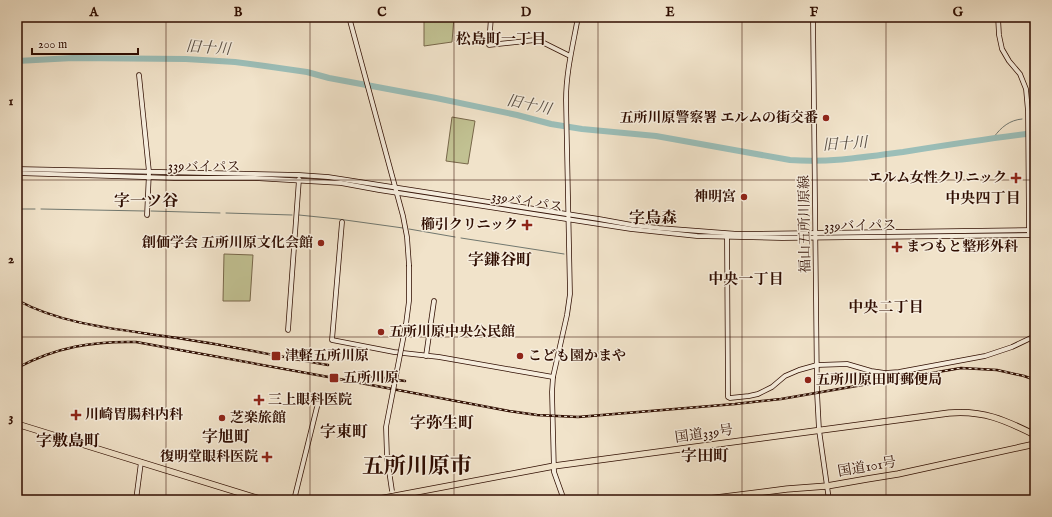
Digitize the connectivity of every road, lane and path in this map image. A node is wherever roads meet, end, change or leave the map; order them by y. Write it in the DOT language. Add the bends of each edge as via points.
graph roads {
  1 [pos="349,17"];
  2 [pos="491,17"];
  3 [pos="578,17"];
  4 [pos="813,17"];
  5 [pos="998,17"];
  6 [pos="570,56"];
  7 [pos="139,75"];
  8 [pos="17,169"];
  9 [pos="149,172"];
  10 [pos="17,173"];
  11 [pos="299,175"];
  12 [pos="149,177"];
  13 [pos="299,181"];
  14 [pos="396,187"];
  15 [pos="397,192"];
  16 [pos="147,215"];
  17 [pos="568,217"];
  18 [pos="342,222"];
  19 [pos="1035,230"];
  20 [pos="1029,233"];
  21 [pos="727,235"];
  22 [pos="816,235"];
  23 [pos="1035,235"];
  24 [pos="434,301"];
  25 [pos="288,330"];
  26 [pos="1035,336"];
  27 [pos="426,356"];
  28 [pos="817,365"];
  29 [pos="553,377"];
  30 [pos="318,403"];
  31 [pos="17,424"];
  32 [pos="820,430"];
  33 [pos="1035,435"];
  34 [pos="1035,444"];
  35 [pos="141,462"];
  36 [pos="554,466"];
  37 [pos="827,486"];
  38 [pos="392,499"];
  39 [pos="136,500"];
  40 [pos="263,500"];
  41 [pos="294,500"];
  42 [pos="374,500"];
  43 [pos="564,500"];
  44 [pos="700,500"];
  45 [pos="829,500"];
  1 -- 14 [label="street"];
  2 -- 6 [label="street" via="489,45 535,40"];
  3 -- 6 [label="street"];
  4 -- 22 [label="street, 福山五所川原線"];
  5 -- 20 [label="street" via="1000,44 1020,74 1026,89"];
  6 -- 17 [label="street" via="565,116"];
  7 -- 9 [label="street"];
  8 -- 9 [label="street"];
  9 -- 11 [label="street"];
  9 -- 12 [label="street"];
  10 -- 12 [label="street, 339バイパス"];
  11 -- 13 [label="street"];
  11 -- 14 [label="street"];
  12 -- 13 [label="street, 339バイパス"];
  12 -- 16 [label="street"];
  13 -- 15 [label="street, 339バイパス" via="341,183"];
  13 -- 25 [label="street"];
  14 -- 15 [label="street"];
  14 -- 17 [label="street"];
  15 -- 17 [label="street, 339バイパス"];
  15 -- 38 [label="street, bridge" via="406,226 409,301 386,427"];
  17 -- 21 [label="street, 339バイパス" via="657,232"];
  17 -- 29 [label="street" via="570,294"];
  18 -- 27 [label="street" via="332,340"];
  19 -- 20 [label="street"];
  20 -- 22 [label="street, 339バイパス"];
  20 -- 23 [label="street, 339バイパス"];
  21 -- 22 [label="street, 339バイパス"];
  21 -- 28 [label="street" via="728,397 758,394 785,376"];
  22 -- 28 [label="street, 福山五所川原線"];
  24 -- 27 [label="street"];
  26 -- 28 [label="street" via="985,356 899,372 885,373 847,364"];
  27 -- 29 [label="street"];
  28 -- 32 [label="street, 福山五所川原線"];
  29 -- 36 [label="street"];
  30 -- 41 [label="street"];
  31 -- 35 [label="highway"];
  32 -- 33 [label="highway, 国道339号" via="949,413 969,413 999,418"];
  32 -- 36 [label="highway, 国道339号"];
  32 -- 37 [label="street, 福山五所川原線"];
  34 -- 37 [label="highway, 国道101号" via="898,474"];
  35 -- 39 [label="street"];
  35 -- 40 [label="highway"];
  36 -- 38 [label="highway, 国道339号"];
  36 -- 43 [label="street"];
  37 -- 44 [label="highway, 国道101号"];
  37 -- 45 [label="street, 福山五所川原線"];
  38 -- 42 [label="highway, 国道339号"];
}
